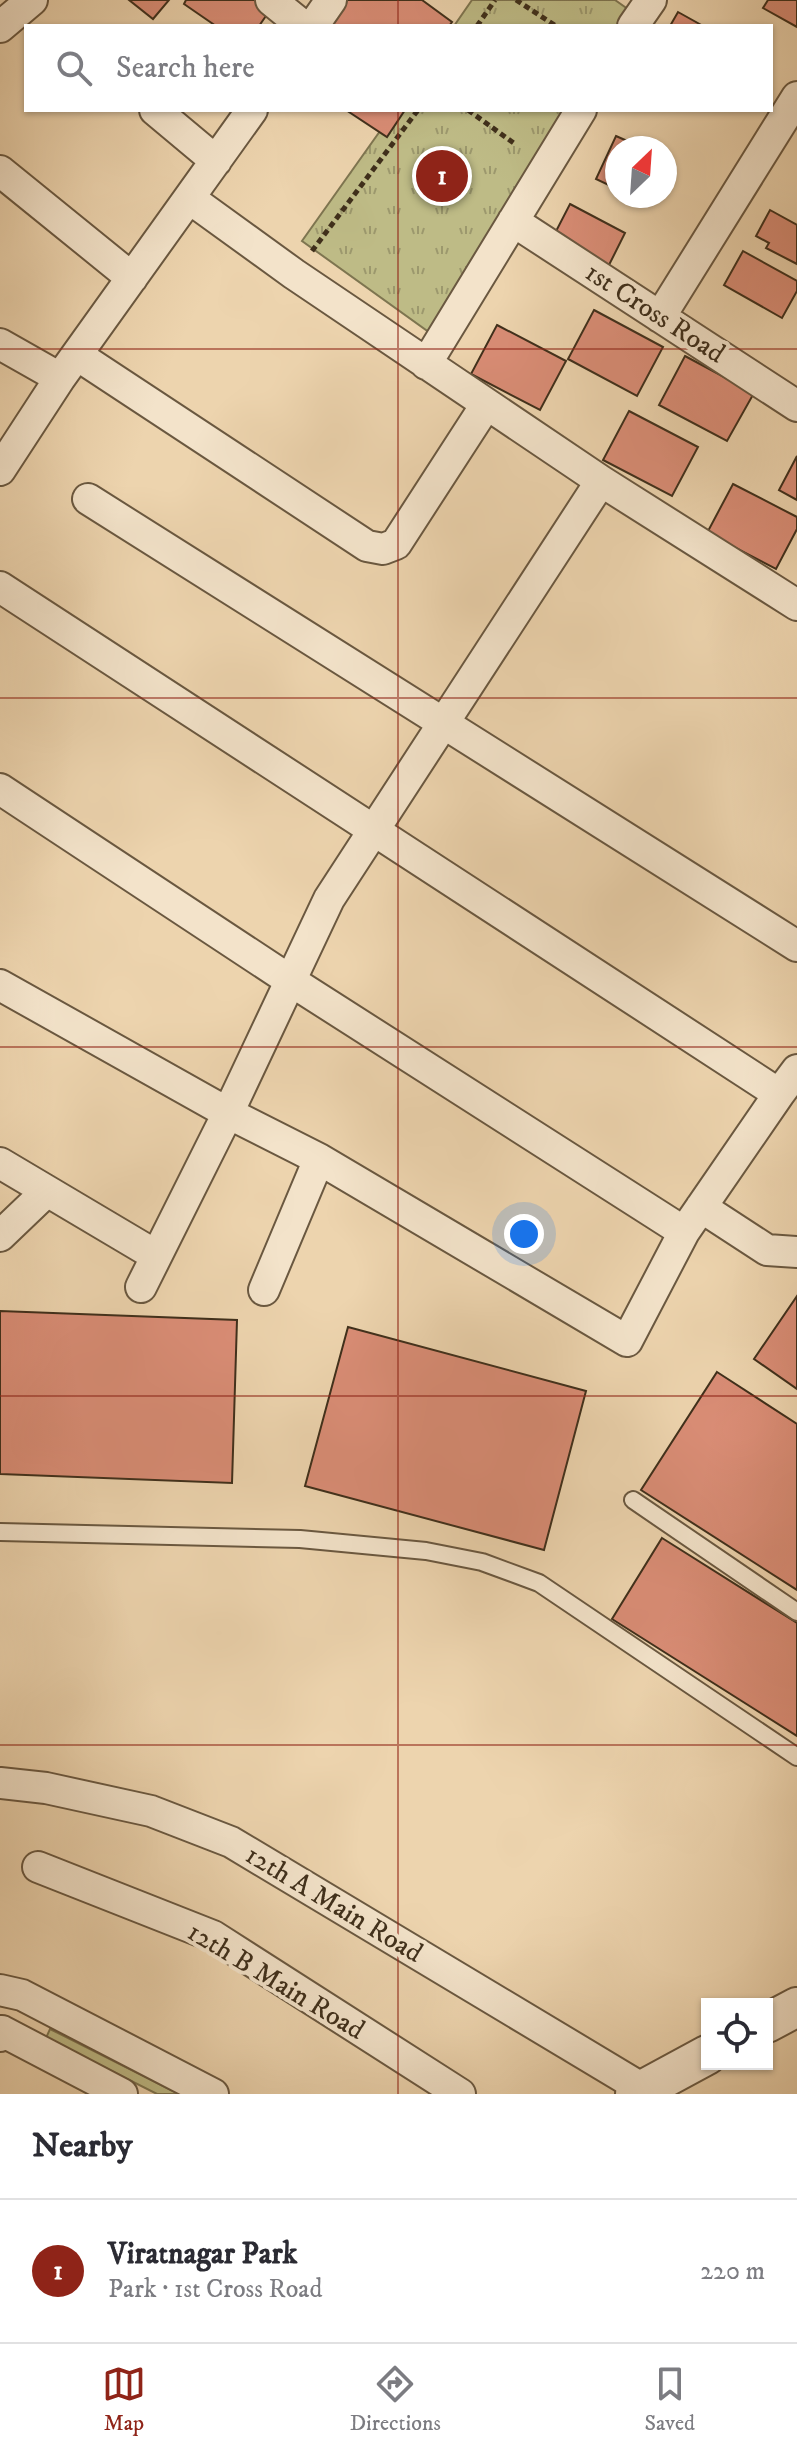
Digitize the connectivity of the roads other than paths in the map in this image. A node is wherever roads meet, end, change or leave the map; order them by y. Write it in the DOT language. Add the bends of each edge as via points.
graph roads {
  1 [pos="32,0"];
  2 [pos="271,0"];
  3 [pos="331,0"];
  4 [pos="651,0"];
  5 [pos="301,24"];
  6 [pos="314,24"];
  7 [pos="634,24"];
  8 [pos="0,27"];
  9 [pos="797,97"];
  10 [pos="157,112"];
  11 [pos="251,112"];
  12 [pos="580,112"];
  13 [pos="216,161"];
  14 [pos="0,171"];
  15 [pos="189,198"];
  16 [pos="513,221"];
  17 [pos="132,278"];
  18 [pos="660,317"];
  19 [pos="0,344"];
  20 [pos="426,364"];
  21 [pos="68,366"];
  22 [pos="486,405"];
  23 [pos="797,406"];
  24 [pos="4,456"];
  25 [pos="601,481"];
  26 [pos="88,499"];
  27 [pos="0,587"];
  28 [pos="797,605"];
  29 [pos="443,724"];
  30 [pos="0,789"];
  31 [pos="373,831"];
  32 [pos="797,946"];
  33 [pos="291,981"];
  34 [pos="0,985"];
  35 [pos="797,1070"];
  36 [pos="779,1094"];
  37 [pos="228,1113"];
  38 [pos="319,1159"];
  39 [pos="0,1163"];
  40 [pos="46,1192"];
  41 [pos="701,1207"];
  42 [pos="684,1232"];
  43 [pos="0,1236"];
  44 [pos="797,1252"];
  45 [pos="155,1255"];
  46 [pos="141,1287"];
  47 [pos="264,1290"];
  48 [pos="633,1500"];
  49 [pos="0,1532"];
  50 [pos="797,1612"];
  51 [pos="797,1757"];
  52 [pos="0,1783"];
  53 [pos="38,1867"];
  54 [pos="11,1993"];
  55 [pos="797,2007"];
  56 [pos="773,2020"];
  57 [pos="1,2034"];
  58 [pos="701,2058"];
  59 [pos="639,2092"];
  60 [pos="122,2094"];
  61 [pos="213,2094"];
  62 [pos="460,2094"];
  1 -- 8 [label="street"];
  2 -- 5 [label="street"];
  3 -- 6 [label="street"];
  4 -- 7 [label="street"];
  9 -- 18 [label="street"];
  10 -- 13 [label="street"];
  11 -- 13 [label="street"];
  12 -- 16 [label="street"];
  13 -- 15 [label="street"];
  14 -- 17 [label="street"];
  15 -- 17 [label="street"];
  15 -- 20 [label="street"];
  16 -- 18 [label="street, 1st Cross Road"];
  16 -- 20 [label="street"];
  17 -- 21 [label="street"];
  18 -- 23 [label="street, 1st Cross Road"];
  19 -- 21 [label="street"];
  20 -- 22 [label="street"];
  21 -- 22 [label="street" via="367,546 383,549 396,544"];
  21 -- 24 [label="street"];
  22 -- 25 [label="street"];
  25 -- 28 [label="street"];
  25 -- 29 [label="street"];
  26 -- 29 [label="street"];
  27 -- 31 [label="street"];
  29 -- 31 [label="street"];
  29 -- 32 [label="street"];
  30 -- 33 [label="street"];
  31 -- 33 [label="street" via="329,899"];
  31 -- 36 [label="street"];
  33 -- 37 [label="street"];
  33 -- 42 [label="street"];
  34 -- 37 [label="street"];
  35 -- 36 [label="street"];
  36 -- 41 [label="street"];
  37 -- 38 [label="street"];
  37 -- 45 [label="street"];
  38 -- 42 [label="street" via="627,1341"];
  38 -- 47 [label="street"];
  39 -- 40 [label="street"];
  40 -- 43 [label="street"];
  40 -- 45 [label="street"];
  41 -- 42 [label="street"];
  41 -- 44 [label="street" via="767,1250"];
  45 -- 46 [label="street"];
  48 -- 50 [label="lane"];
  49 -- 51 [label="lane" via="313,1540 482,1562 539,1583"];
  52 -- 59 [label="street, 12th A Main Road" via="151,1811 231,1842"];
  53 -- 62 [label="street, 12th B Main Road" via="213,1936"];
  54 -- 57 [label="street"];
  54 -- 61 [label="street"];
  55 -- 56 [label="street"];
  57 -- 60 [label="street"];
  58 -- 59 [label="street"];
}
